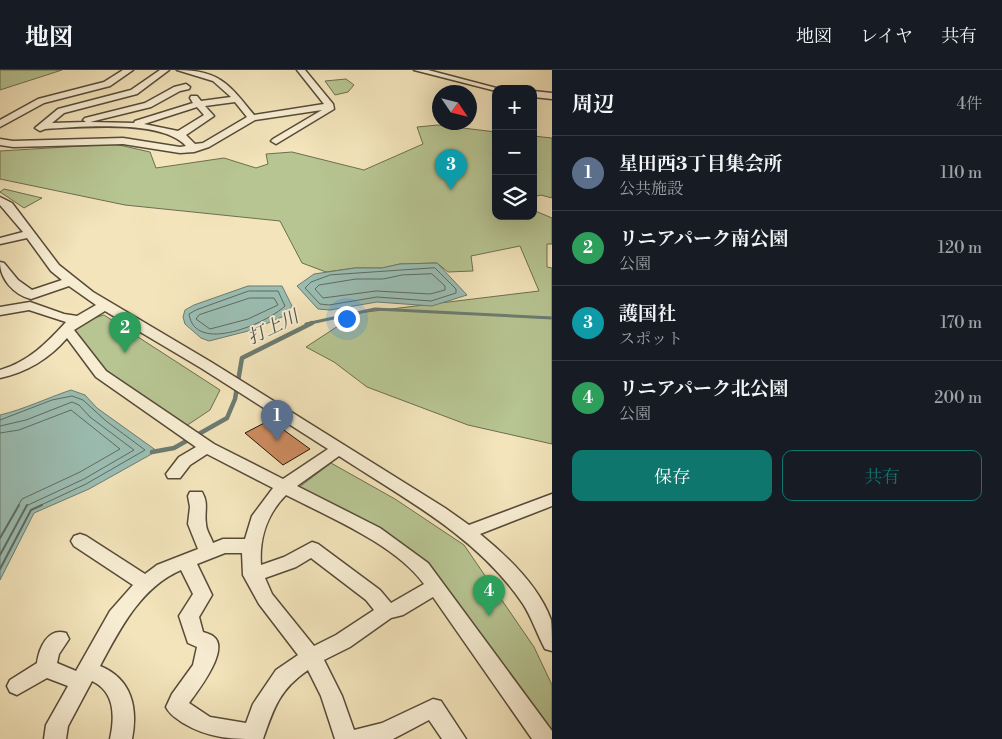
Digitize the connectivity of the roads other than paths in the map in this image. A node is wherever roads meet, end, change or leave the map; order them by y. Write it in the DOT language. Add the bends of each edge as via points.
graph roads {
  1 [pos="129,70"];
  2 [pos="165,70"];
  3 [pos="181,70"];
  4 [pos="301,70"];
  5 [pos="418,70"];
  6 [pos="163,81"];
  7 [pos="186,87"];
  8 [pos="492,88"];
  9 [pos="537,94"];
  10 [pos="552,96"];
  11 [pos="237,99"];
  12 [pos="198,104"];
  13 [pos="330,106"];
  14 [pos="252,118"];
  15 [pos="0,124"];
  16 [pos="81,125"];
  17 [pos="42,126"];
  18 [pos="132,126"];
  19 [pos="180,134"];
  20 [pos="0,142"];
  21 [pos="276,142"];
  22 [pos="32,143"];
  23 [pos="194,149"];
  24 [pos="2,203"];
  25 [pos="30,234"];
  26 [pos="0,241"];
  27 [pos="0,266"];
  28 [pos="70,282"];
  29 [pos="32,300"];
  30 [pos="106,305"];
  31 [pos="0,311"];
  32 [pos="73,324"];
  33 [pos="0,374"];
  34 [pos="208,448"];
  35 [pos="339,449"];
  36 [pos="174,474"];
  37 [pos="286,486"];
  38 [pos="196,496"];
  39 [pos="552,500"];
  40 [pos="468,532"];
  41 [pos="80,541"];
  42 [pos="250,546"];
  43 [pos="208,552"];
  44 [pos="186,560"];
  45 [pos="252,575"];
  46 [pos="146,584"];
  47 [pos="436,586"];
  48 [pos="387,611"];
  49 [pos="59,639"];
  50 [pos="552,643"];
  51 [pos="311,657"];
  52 [pos="46,668"];
  53 [pos="84,676"];
  54 [pos="17,686"];
  55 [pos="253,737"];
  56 [pos="55,739"];
  57 [pos="121,739"];
  58 [pos="346,739"];
  59 [pos="357,739"];
  60 [pos="454,739"];
  61 [pos="545,739"];
  1 -- 15 [label="street" via="108,84 41,101"];
  2 -- 6 [label="street"];
  3 -- 11 [label="street" via="210,74 228,87"];
  4 -- 13 [label="street"];
  5 -- 8 [label="street"];
  6 -- 7 [label="street"];
  6 -- 17 [label="street" via="61,111"];
  7 -- 12 [label="street"];
  7 -- 16 [label="street" via="148,105 85,121"];
  9 -- 10 [label="street"];
  11 -- 12 [label="street"];
  11 -- 14 [label="street"];
  12 -- 18 [label="street"];
  12 -- 19 [label="street" via="209,116"];
  13 -- 14 [label="street"];
  13 -- 21 [label="street" via="331,109"];
  14 -- 23 [label="street" via="213,142"];
  16 -- 17 [label="street"];
  16 -- 18 [label="street"];
  17 -- 22 [label="street"];
  18 -- 19 [label="street"];
  19 -- 23 [label="street"];
  20 -- 22 [label="street"];
  22 -- 23 [label="street" via="123,142 168,150"];
  24 -- 25 [label="street"];
  25 -- 26 [label="street"];
  25 -- 28 [label="street" via="55,268"];
  27 -- 29 [label="street"];
  28 -- 29 [label="street"];
  28 -- 30 [label="street"];
  29 -- 31 [label="street"];
  29 -- 32 [label="street"];
  30 -- 32 [label="street"];
  30 -- 35 [label="street"];
  32 -- 33 [label="street" via="48,351 15,370"];
  32 -- 34 [label="street" via="101,374"];
  34 -- 36 [label="street" via="193,454"];
  34 -- 37 [label="street"];
  35 -- 37 [label="street"];
  35 -- 40 [label="street"];
  37 -- 42 [label="street" via="260,518"];
  37 -- 47 [label="street" via="374,533 422,568"];
  38 -- 43 [label="street" via="199,507 197,524"];
  39 -- 40 [label="street"];
  40 -- 50 [label="street" via="502,564 530,599"];
  41 -- 46 [label="street"];
  42 -- 43 [label="street" via="223,546"];
  42 -- 45 [label="street"];
  43 -- 44 [label="street"];
  44 -- 46 [label="street" via="164,570"];
  44 -- 55 [label="street" via="203,595 189,616 194,637 208,643 203,668 177,707 206,726"];
  45 -- 48 [label="street" via="290,562 312,549 373,595"];
  45 -- 51 [label="street" via="259,591"];
  46 -- 53 [label="street" via="117,616"];
  47 -- 48 [label="street" via="396,610"];
  47 -- 61 [label="street"];
  48 -- 51 [label="street" via="343,641"];
  49 -- 52 [label="street" via="48,651"];
  51 -- 55 [label="street" via="283,676 261,711"];
  51 -- 58 [label="street" via="325,682"];
  52 -- 53 [label="street"];
  52 -- 54 [label="street"];
  53 -- 56 [label="street" via="57,725"];
  53 -- 57 [label="street" via="111,682 120,695 124,725"];
  59 -- 60 [label="street" via="386,732 434,708"];
}
